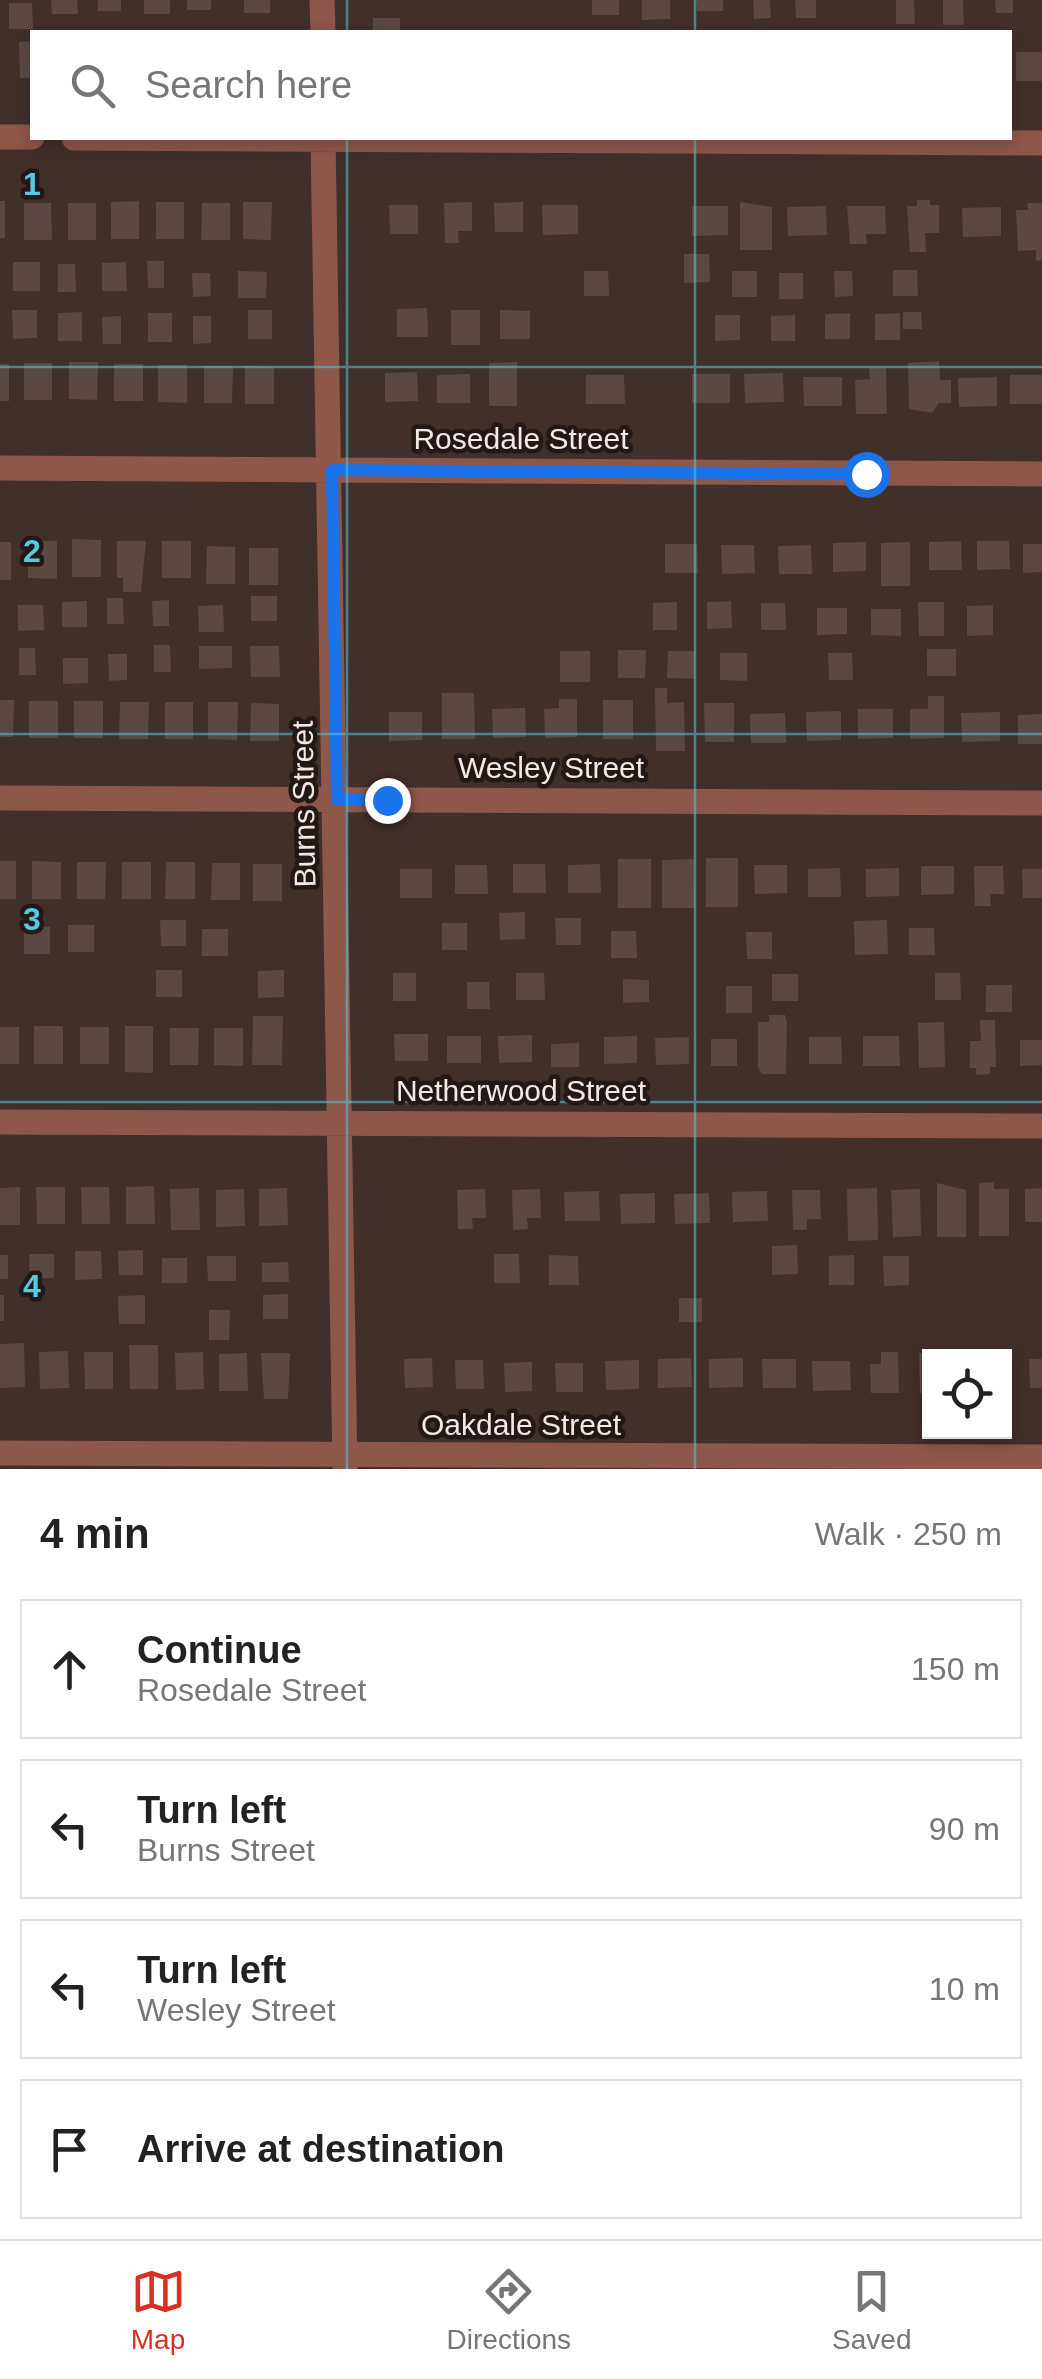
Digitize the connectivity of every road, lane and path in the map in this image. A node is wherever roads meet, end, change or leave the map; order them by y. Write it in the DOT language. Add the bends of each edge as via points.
graph roads {
  1 [pos="322,0"];
  2 [pos="323,30"];
  3 [pos="0,137"];
  4 [pos="30,137"];
  5 [pos="324,140"];
  6 [pos="611,140"];
  7 [pos="1042,143"];
  8 [pos="0,468"];
  9 [pos="332,470"];
  10 [pos="1042,474"];
  11 [pos="0,798"];
  12 [pos="337,799"];
  13 [pos="1042,804"];
  14 [pos="0,1122"];
  15 [pos="342,1123"];
  16 [pos="1042,1126"];
  17 [pos="0,1453"];
  18 [pos="1042,1457"];
  19 [pos="345,1463"];
  1 -- 2 [label="street"];
  3 -- 4 [label="street"];
  5 -- 9 [label="street, Burns Street"];
  6 -- 7 [label="street"];
  8 -- 9 [label="street, Rosedale Street"];
  9 -- 10 [label="street, Rosedale Street"];
  9 -- 12 [label="street, Burns Street"];
  11 -- 12 [label="street, Wesley Street"];
  12 -- 13 [label="street, Wesley Street"];
  12 -- 15 [label="street, Burns Street"];
  14 -- 15 [label="street, Netherwood Street"];
  15 -- 16 [label="street, Netherwood Street"];
  15 -- 19 [label="street, Burns Street"];
  17 -- 19 [label="street, Oakdale Street"];
  18 -- 19 [label="street, Oakdale Street"];
}
